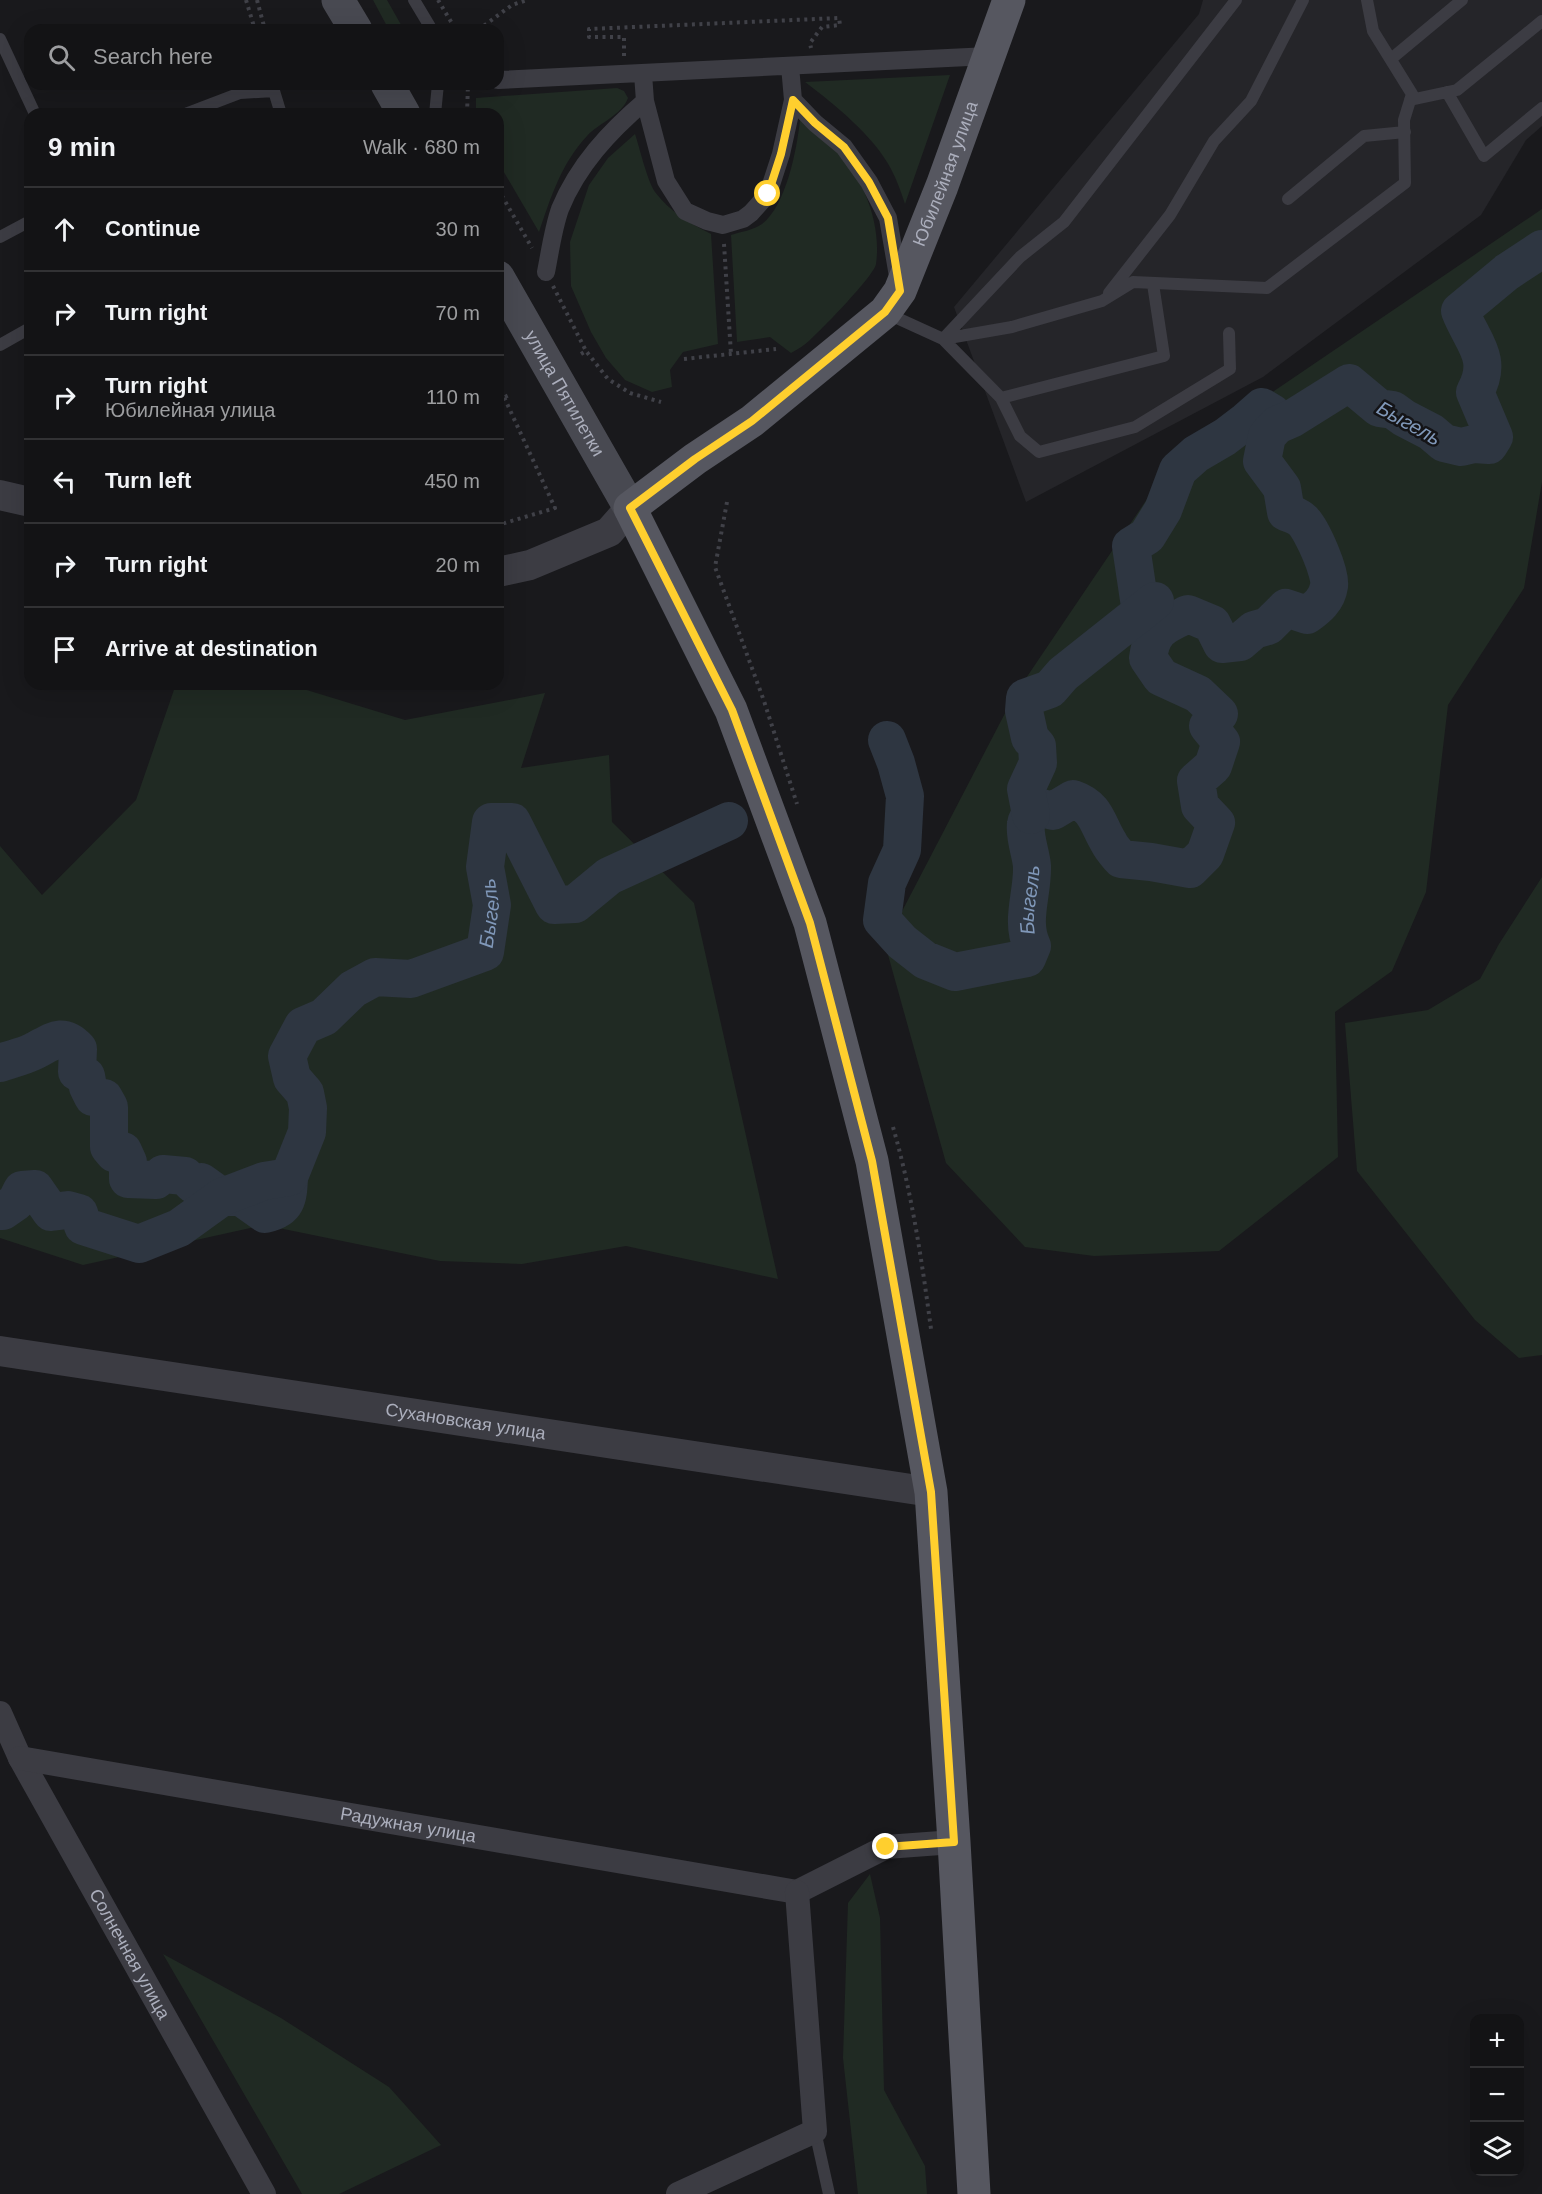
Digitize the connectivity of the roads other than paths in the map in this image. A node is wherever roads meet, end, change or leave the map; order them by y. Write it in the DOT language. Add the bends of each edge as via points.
graph roads {
  1 [pos="338,0"];
  2 [pos="414,0"];
  3 [pos="1009,0"];
  4 [pos="1236,0"];
  5 [pos="1303,0"];
  6 [pos="1366,0"];
  7 [pos="1462,0"];
  8 [pos="1542,21"];
  9 [pos="352,24"];
  10 [pos="428,24"];
  11 [pos="0,39"];
  12 [pos="989,56"];
  13 [pos="1391,59"];
  14 [pos="790,66"];
  15 [pos="643,74"];
  16 [pos="504,80"];
  17 [pos="390,90"];
  18 [pos="437,90"];
  19 [pos="1447,92"];
  20 [pos="793,100"];
  21 [pos="1410,100"];
  22 [pos="645,101"];
  23 [pos="32,108"];
  24 [pos="201,108"];
  25 [pos="279,108"];
  26 [pos="401,108"];
  27 [pos="436,108"];
  28 [pos="1542,108"];
  29 [pos="1405,132"];
  30 [pos="1288,199"];
  31 [pos="24,224"];
  32 [pos="0,237"];
  33 [pos="546,272"];
  34 [pos="1153,284"];
  35 [pos="504,288"];
  36 [pos="1102,301"];
  37 [pos="893,302"];
  38 [pos="24,331"];
  39 [pos="1228,333"];
  40 [pos="943,339"];
  41 [pos="0,345"];
  42 [pos="1001,398"];
  43 [pos="0,495"];
  44 [pos="24,501"];
  45 [pos="630,508"];
  46 [pos="504,571"];
  47 [pos="0,1352"];
  48 [pos="931,1492"];
  49 [pos="0,1713"];
  50 [pos="20,1758"];
  51 [pos="954,1842"];
  52 [pos="797,1892"];
  53 [pos="815,2130"];
  54 [pos="264,2194"];
  55 [pos="678,2194"];
  56 [pos="829,2194"];
  57 [pos="974,2194"];
  1 -- 9 [label="main road"];
  2 -- 10 [label="lane"];
  3 -- 12 [label="main road, Юбилейная улица"];
  4 -- 40 [label="lane" via="1064,222 1020,257"];
  5 -- 36 [label="lane" via="1251,101 1214,141 1170,215"];
  6 -- 13 [label="lane" via="1373,31"];
  7 -- 13 [label="lane"];
  8 -- 19 [label="lane" via="1457,90"];
  11 -- 23 [label="lane"];
  12 -- 14 [label="street"];
  12 -- 37 [label="main road, Юбилейная улица" via="942,186"];
  13 -- 21 [label="lane" via="1412,94"];
  14 -- 15 [label="street"];
  14 -- 20 [label="street"];
  15 -- 16 [label="street"];
  15 -- 22 [label="street"];
  17 -- 26 [label="main road"];
  18 -- 27 [label="lane"];
  19 -- 21 [label="lane"];
  19 -- 28 [label="lane" via="1484,156"];
  20 -- 22 [label="street" via="768,194 743,219 723,225 685,211 666,181"];
  20 -- 37 [label="street" via="844,147 888,218"];
  21 -- 29 [label="lane"];
  22 -- 33 [label="street" via="593,152 574,180 560,211"];
  24 -- 25 [label="lane" via="240,93 274,91"];
  29 -- 30 [label="lane" via="1364,136"];
  29 -- 34 [label="lane" via="1405,183 1267,288"];
  31 -- 32 [label="lane"];
  34 -- 36 [label="lane" via="1133,282"];
  34 -- 42 [label="lane" via="1164,356"];
  35 -- 45 [label="main road, улица Пятилетки"];
  36 -- 40 [label="lane" via="1012,327"];
  37 -- 40 [label="lane"];
  37 -- 45 [label="main road, Юбилейная улица" via="752,421"];
  38 -- 41 [label="lane"];
  39 -- 42 [label="lane" via="1230,369 1135,428 1039,452 1020,436"];
  40 -- 42 [label="lane"];
  43 -- 44 [label="street"];
  45 -- 46 [label="street" via="609,532 530,565"];
  45 -- 48 [label="main road" via="732,710 810,923 872,1161"];
  47 -- 48 [label="street, Сухановская улица"];
  48 -- 51 [label="main road"];
  49 -- 50 [label="street, Солнечная улица"];
  50 -- 52 [label="street, Радужная улица"];
  50 -- 54 [label="street, Солнечная улица"];
  51 -- 52 [label="street" via="886,1847"];
  51 -- 57 [label="main road"];
  52 -- 53 [label="street"];
  53 -- 55 [label="street"];
  53 -- 56 [label="lane"];
}
